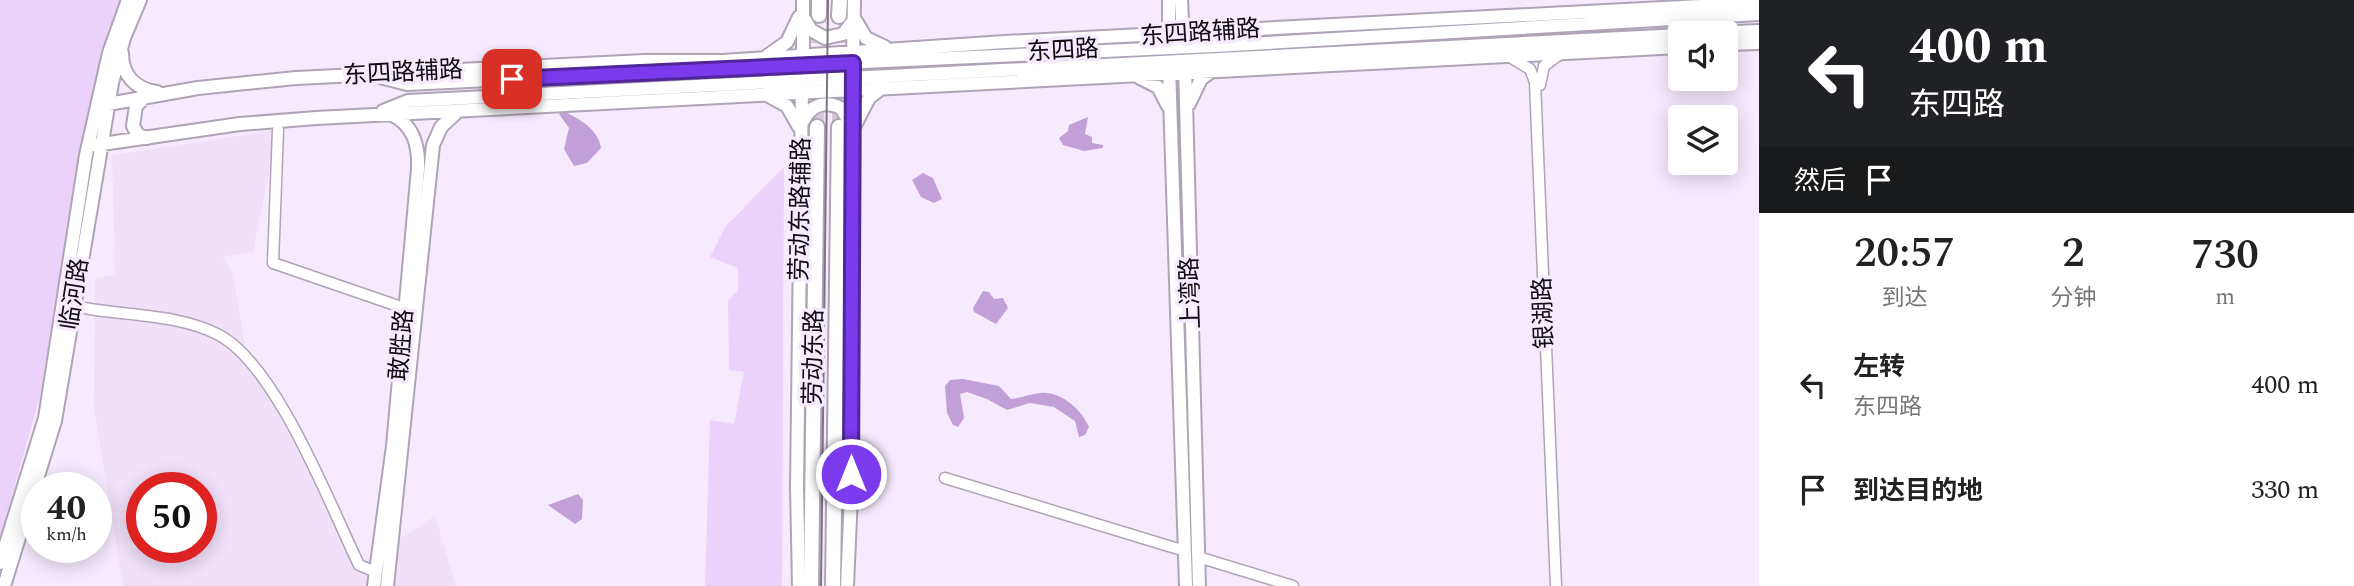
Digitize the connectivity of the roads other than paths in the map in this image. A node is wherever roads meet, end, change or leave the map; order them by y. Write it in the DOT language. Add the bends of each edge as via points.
graph roads {
  1 [pos="128,0"];
  2 [pos="140,0"];
  3 [pos="803,0"];
  4 [pos="819,0"];
  5 [pos="840,0"];
  6 [pos="1174,1"];
  7 [pos="1759,3"];
  8 [pos="850,11"];
  9 [pos="803,14"];
  10 [pos="1759,14"];
  11 [pos="819,15"];
  12 [pos="1284,27"];
  13 [pos="1220,31"];
  14 [pos="1759,31"];
  15 [pos="1738,32"];
  16 [pos="1668,36"];
  17 [pos="1140,37"];
  18 [pos="1324,37"];
  19 [pos="1176,40"];
  20 [pos="1023,42"];
  21 [pos="1759,43"];
  22 [pos="1738,44"];
  23 [pos="122,45"];
  24 [pos="1668,48"];
  25 [pos="896,49"];
  26 [pos="1110,49"];
  27 [pos="1076,51"];
  28 [pos="1562,53"];
  29 [pos="1506,56"];
  30 [pos="853,57"];
  31 [pos="1282,57"];
  32 [pos="1241,59"];
  33 [pos="803,60"];
  34 [pos="656,61"];
  35 [pos="765,62"];
  36 [pos="1322,65"];
  37 [pos="1169,67"];
  38 [pos="1185,67"];
  39 [pos="699,70"];
  40 [pos="1215,70"];
  41 [pos="369,74"];
  42 [pos="914,75"];
  43 [pos="932,75"];
  44 [pos="1129,76"];
  45 [pos="769,81"];
  46 [pos="853,83"];
  47 [pos="978,85"];
  48 [pos="802,86"];
  49 [pos="662,87"];
  50 [pos="885,87"];
  51 [pos="171,92"];
  52 [pos="763,94"];
  53 [pos="145,97"];
  54 [pos="709,97"];
  55 [pos="103,105"];
  56 [pos="457,112"];
  57 [pos="391,114"];
  58 [pos="1170,114"];
  59 [pos="1187,114"];
  60 [pos="373,115"];
  61 [pos="809,126"];
  62 [pos="278,130"];
  63 [pos="848,131"];
  64 [pos="147,138"];
  65 [pos="121,141"];
  66 [pos="802,141"];
  67 [pos="94,145"];
  68 [pos="94,177"];
  69 [pos="84,308"];
  70 [pos="404,308"];
  71 [pos="945,478"];
  72 [pos="1185,551"];
  73 [pos="1198,557"];
  74 [pos="0,563"];
  75 [pos="376,572"];
  76 [pos="4,586"];
  77 [pos="374,586"];
  78 [pos="387,586"];
  79 [pos="799,586"];
  80 [pos="811,586"];
  81 [pos="833,586"];
  82 [pos="847,586"];
  83 [pos="1186,586"];
  84 [pos="1199,586"];
  85 [pos="1293,586"];
  86 [pos="1558,586"];
  1 -- 55 [label="main road, 临河路" via="114,35"];
  2 -- 23 [label="main road, 临河路"];
  3 -- 9 [label="main road, 劳动东路辅路"];
  3 -- 35 [label="main road" via="793,33"];
  4 -- 11 [label="highway"];
  5 -- 8 [label="highway"];
  6 -- 13 [label="main road" via="1195,24"];
  6 -- 17 [label="main road" via="1158,26"];
  6 -- 19 [label="main road, 上湾路"];
  7 -- 12 [label="main road, 东四路辅路"];
  8 -- 9 [label="main road" via="843,34 825,38 807,27"];
  8 -- 25 [label="main road" via="866,38"];
  8 -- 30 [label="main road, 劳动东路辅路"];
  9 -- 33 [label="main road, 劳动东路辅路"];
  10 -- 18 [label="main road, 东四路"];
  12 -- 13 [label="main road, 东四路辅路"];
  12 -- 18 [label="main road"];
  13 -- 19 [label="main road, 东四路辅路"];
  14 -- 15 [label="main road"];
  16 -- 31 [label="main road, 东四路"];
  17 -- 19 [label="main road, 东四路辅路"];
  17 -- 20 [label="main road, 东四路辅路"];
  17 -- 26 [label="main road"];
  18 -- 19 [label="main road, 东四路"];
  19 -- 26 [label="main road, 东四路"];
  19 -- 37 [label="main road, 上湾路"];
  19 -- 38 [label="main road, 上湾路"];
  20 -- 25 [label="main road, 东四路辅路"];
  20 -- 27 [label="main road"];
  21 -- 22 [label="main road"];
  23 -- 51 [label="main road" via="122,65 130,79 142,89"];
  23 -- 55 [label="main road, 临河路"];
  24 -- 28 [label="main road, 东四路辅路"];
  25 -- 30 [label="main road, 东四路辅路"];
  26 -- 27 [label="main road, 东四路"];
  27 -- 30 [label="main road, 东四路"];
  28 -- 29 [label="main road, 东四路辅路"];
  28 -- 86 [label="street, 银湖路" via="1544,65 1540,82"];
  29 -- 36 [label="main road, 东四路辅路"];
  29 -- 86 [label="street, 银湖路" via="1525,64 1535,82"];
  30 -- 33 [label="main road, 东四路"];
  30 -- 46 [label="main road, 劳动东路辅路"];
  31 -- 32 [label="main road, 东四路"];
  31 -- 36 [label="main road"];
  32 -- 38 [label="main road, 东四路"];
  32 -- 40 [label="main road"];
  33 -- 35 [label="main road, 东四路"];
  33 -- 48 [label="main road, 劳动东路辅路"];
  34 -- 35 [label="main road, 东四路辅路"];
  34 -- 39 [label="main road"];
  34 -- 41 [label="main road, 东四路辅路"];
  35 -- 39 [label="main road, 东四路"];
  35 -- 45 [label="main road" via="778,72"];
  36 -- 40 [label="main road, 东四路辅路"];
  37 -- 38 [label="main road, 东四路"];
  37 -- 43 [label="main road, 东四路"];
  37 -- 44 [label="main road, 东四路辅路"];
  37 -- 58 [label="main road, 上湾路"];
  38 -- 40 [label="main road, 东四路辅路"];
  38 -- 59 [label="main road, 上湾路"];
  39 -- 41 [label="main road, 东四路" via="407,85"];
  40 -- 59 [label="main road" via="1196,86"];
  41 -- 51 [label="main road, 东四路辅路"];
  42 -- 43 [label="main road, 东四路"];
  42 -- 46 [label="main road, 东四路"];
  42 -- 50 [label="main road"];
  43 -- 47 [label="main road"];
  44 -- 47 [label="main road, 东四路辅路"];
  44 -- 58 [label="main road" via="1153,82"];
  45 -- 48 [label="main road"];
  45 -- 49 [label="main road"];
  46 -- 48 [label="main road, 东四路辅路"];
  46 -- 50 [label="main road, 东四路辅路"];
  46 -- 63 [label="main road, 劳动东路辅路"];
  47 -- 50 [label="main road, 东四路辅路"];
  48 -- 52 [label="main road, 东四路辅路"];
  48 -- 61 [label="main road, 劳动东路辅路"];
  49 -- 54 [label="main road"];
  49 -- 60 [label="main road" via="408,101"];
  50 -- 63 [label="main road" via="874,92"];
  51 -- 53 [label="main road, 东四路辅路"];
  52 -- 54 [label="main road, 东四路辅路"];
  52 -- 66 [label="main road" via="781,100 793,112"];
  53 -- 55 [label="main road, 东四路辅路"];
  53 -- 64 [label="main road" via="136,106 134,126 138,135"];
  54 -- 56 [label="main road, 东四路辅路"];
  55 -- 67 [label="main road, 临河路"];
  56 -- 57 [label="main road, 东四路辅路"];
  56 -- 78 [label="main road, 敢胜路" via="440,127 433,145"];
  57 -- 60 [label="main road, 东四路辅路"];
  57 -- 70 [label="main road, 敢胜路" via="410,130 419,159"];
  58 -- 72 [label="main road, 上湾路"];
  59 -- 73 [label="main road, 上湾路"];
  60 -- 64 [label="main road, 东四路辅路" via="265,122"];
  61 -- 63 [label="main road" via="810,110 825,104 841,108"];
  61 -- 66 [label="main road, 劳动东路辅路"];
  61 -- 80 [label="highway, 劳动东路"];
  62 -- 70 [label="street" via="273,263"];
  63 -- 81 [label="highway, 劳动东路"];
  63 -- 82 [label="main road, 劳动东路辅路" via="851,463"];
  64 -- 65 [label="main road, 东四路辅路"];
  65 -- 67 [label="main road, 东四路辅路"];
  65 -- 68 [label="main road" via="105,153"];
  66 -- 79 [label="main road, 劳动东路辅路"];
  67 -- 68 [label="main road, 临河路"];
  67 -- 74 [label="main road, 临河路" via="45,418"];
  68 -- 76 [label="main road, 临河路" via="55,421"];
  69 -- 75 [label="street" via="177,321 219,335 247,356 289,419 359,565"];
  70 -- 75 [label="main road, 敢胜路" via="393,446"];
  71 -- 72 [label="street"];
  72 -- 83 [label="main road, 上湾路"];
  73 -- 84 [label="main road, 上湾路"];
  73 -- 85 [label="street"];
  75 -- 77 [label="main road, 敢胜路"];
}
